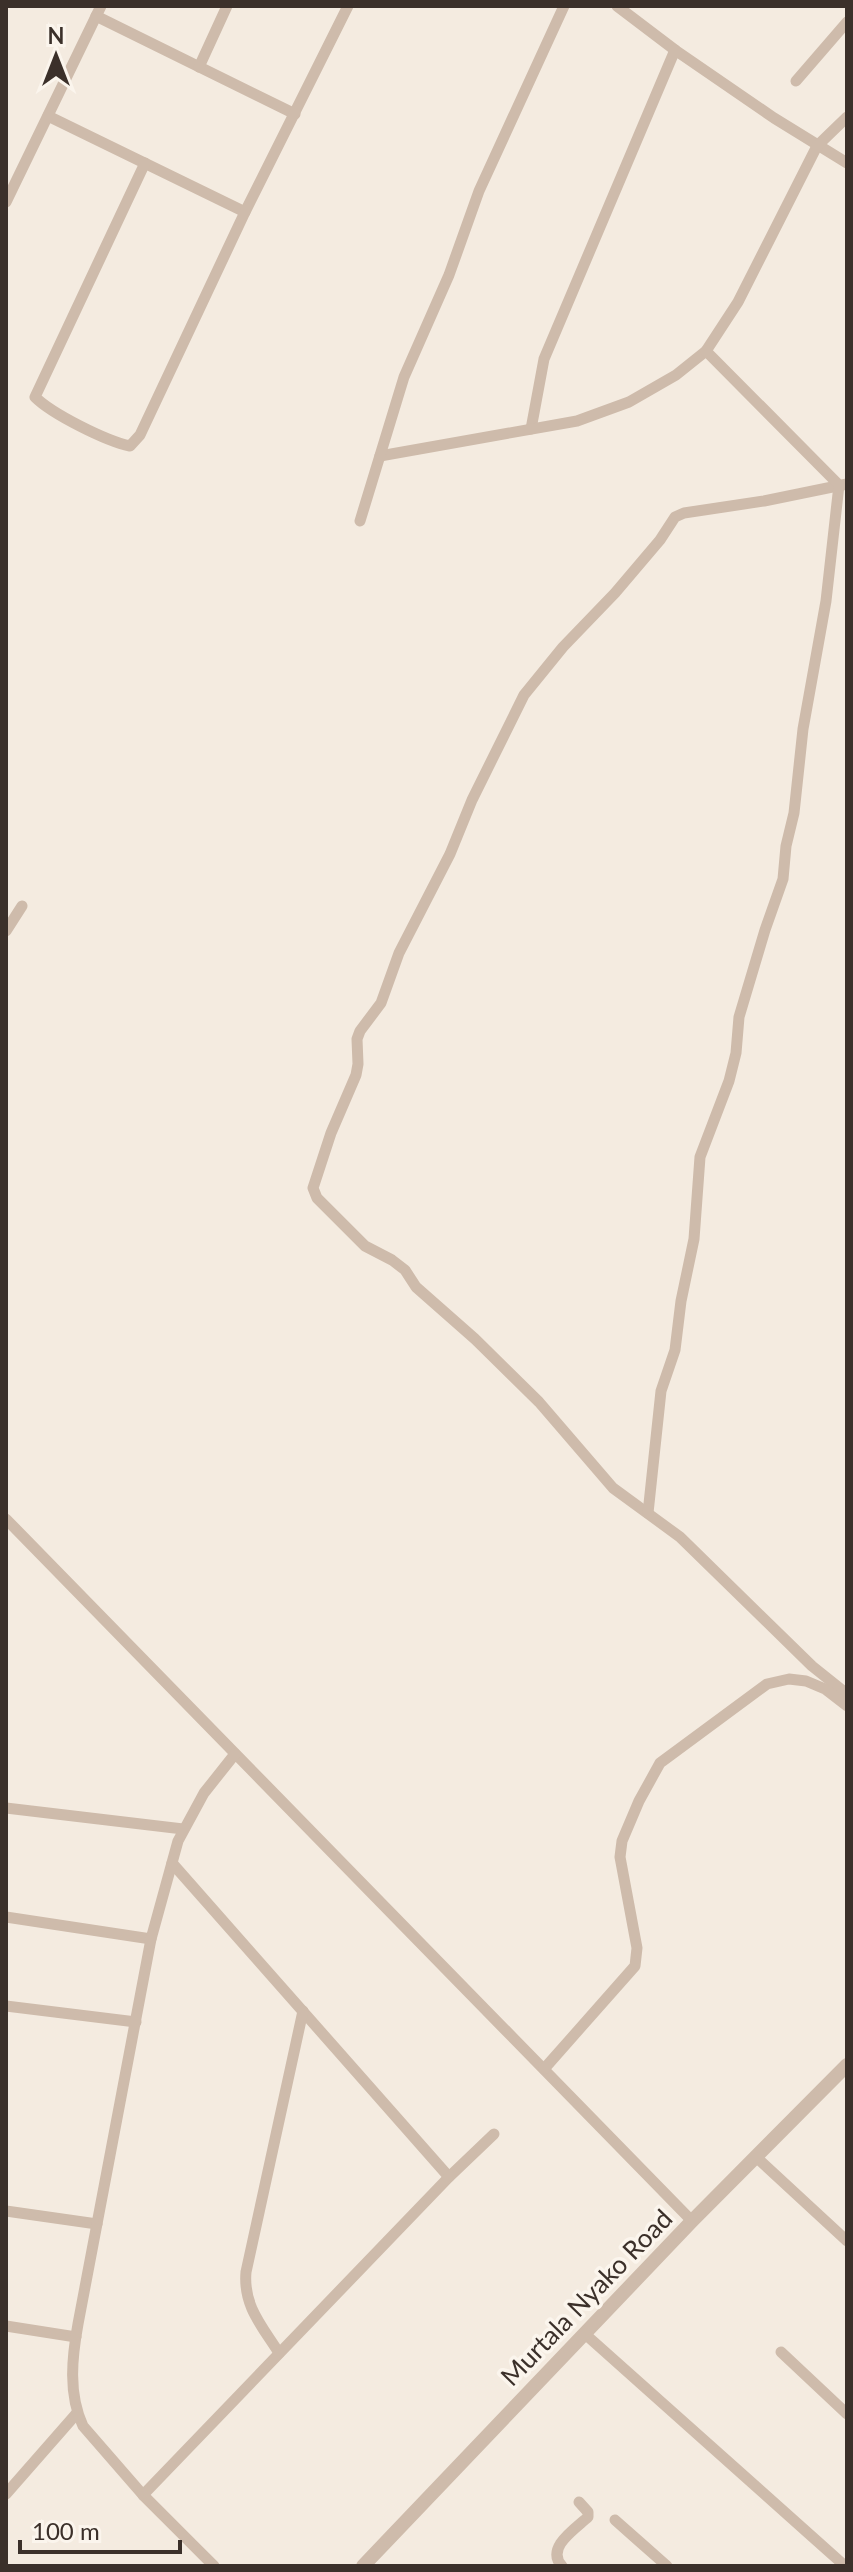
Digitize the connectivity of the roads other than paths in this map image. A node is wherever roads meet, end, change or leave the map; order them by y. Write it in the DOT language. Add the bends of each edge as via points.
graph roads {
  1 [pos="227,6"];
  2 [pos="348,6"];
  3 [pos="564,6"];
  4 [pos="617,6"];
  5 [pos="98,11"];
  6 [pos="847,22"];
  7 [pos="675,50"];
  8 [pos="199,67"];
  9 [pos="796,81"];
  10 [pos="295,114"];
  11 [pos="48,116"];
  12 [pos="847,117"];
  13 [pos="817,146"];
  14 [pos="145,163"];
  15 [pos="847,163"];
  16 [pos="6,202"];
  17 [pos="245,212"];
  18 [pos="706,351"];
  19 [pos="531,429"];
  20 [pos="380,456"];
  21 [pos="843,484"];
  22 [pos="360,521"];
  23 [pos="22,906"];
  24 [pos="6,931"];
  25 [pos="648,1513"];
  26 [pos="6,1519"];
  27 [pos="847,1694"];
  28 [pos="847,1706"];
  29 [pos="235,1754"];
  30 [pos="6,1808"];
  31 [pos="183,1829"];
  32 [pos="172,1863"];
  33 [pos="6,1917"];
  34 [pos="151,1939"];
  35 [pos="6,2006"];
  36 [pos="303,2011"];
  37 [pos="136,2022"];
  38 [pos="847,2065"];
  39 [pos="544,2069"];
  40 [pos="494,2134"];
  41 [pos="756,2157"];
  42 [pos="449,2177"];
  43 [pos="6,2211"];
  44 [pos="692,2221"];
  45 [pos="97,2224"];
  46 [pos="847,2241"];
  47 [pos="6,2326"];
  48 [pos="585,2334"];
  49 [pos="76,2337"];
  50 [pos="781,2352"];
  51 [pos="279,2353"];
  52 [pos="77,2413"];
  53 [pos="847,2414"];
  54 [pos="6,2494"];
  55 [pos="143,2495"];
  56 [pos="579,2502"];
  57 [pos="615,2520"];
  58 [pos="214,2566"];
  59 [pos="363,2566"];
  60 [pos="562,2566"];
  61 [pos="667,2566"];
  62 [pos="845,2566"];
  1 -- 8 [label="street"];
  2 -- 10 [label="street"];
  3 -- 20 [label="street" via="479,191 404,377"];
  4 -- 7 [label="street"];
  5 -- 8 [label="street"];
  5 -- 11 [label="street"];
  6 -- 9 [label="street"];
  7 -- 13 [label="street"];
  7 -- 19 [label="street" via="544,359"];
  8 -- 10 [label="street"];
  10 -- 17 [label="street"];
  11 -- 14 [label="street"];
  11 -- 16 [label="street"];
  12 -- 13 [label="street"];
  13 -- 15 [label="street"];
  13 -- 18 [label="street" via="738,302"];
  14 -- 17 [label="street"];
  14 -- 17 [label="street" via="35,397 115,443 130,446 140,435"];
  18 -- 19 [label="street" via="629,402 577,421"];
  18 -- 21 [label="street"];
  19 -- 20 [label="street"];
  20 -- 22 [label="street"];
  21 -- 25 [label="street" via="783,879 739,1017 729,1081 700,1157 694,1239 675,1350 661,1391"];
  21 -- 25 [label="street" via="675,517 524,695 399,953 381,1003 360,1031 356,1075 313,1188 365,1246 405,1270 416,1287 539,1402 613,1488"];
  23 -- 24 [label="street"];
  25 -- 27 [label="street"];
  26 -- 29 [label="street"];
  28 -- 39 [label="street" via="806,1681 767,1684 660,1763 639,1801 620,1857 637,1948 635,1966"];
  29 -- 31 [label="street"];
  29 -- 39 [label="street"];
  30 -- 31 [label="street"];
  31 -- 32 [label="street"];
  32 -- 34 [label="street"];
  32 -- 36 [label="street"];
  33 -- 34 [label="street"];
  34 -- 37 [label="street"];
  35 -- 37 [label="street"];
  36 -- 42 [label="street"];
  36 -- 51 [label="street" via="246,2272 247,2300"];
  37 -- 45 [label="street"];
  38 -- 41 [label="street, Murtala Nyako Road"];
  39 -- 44 [label="street"];
  40 -- 42 [label="street"];
  41 -- 44 [label="street, Murtala Nyako Road"];
  41 -- 46 [label="street"];
  42 -- 51 [label="street"];
  43 -- 45 [label="street"];
  44 -- 48 [label="street, Murtala Nyako Road"];
  45 -- 49 [label="street"];
  47 -- 49 [label="street"];
  48 -- 59 [label="street, Murtala Nyako Road"];
  48 -- 62 [label="street"];
  49 -- 52 [label="street"];
  50 -- 53 [label="street"];
  51 -- 55 [label="street"];
  52 -- 54 [label="street"];
  52 -- 55 [label="street"];
  55 -- 58 [label="street"];
  56 -- 60 [label="street" via="588,2517 555,2553"];
  57 -- 61 [label="street"];
}
